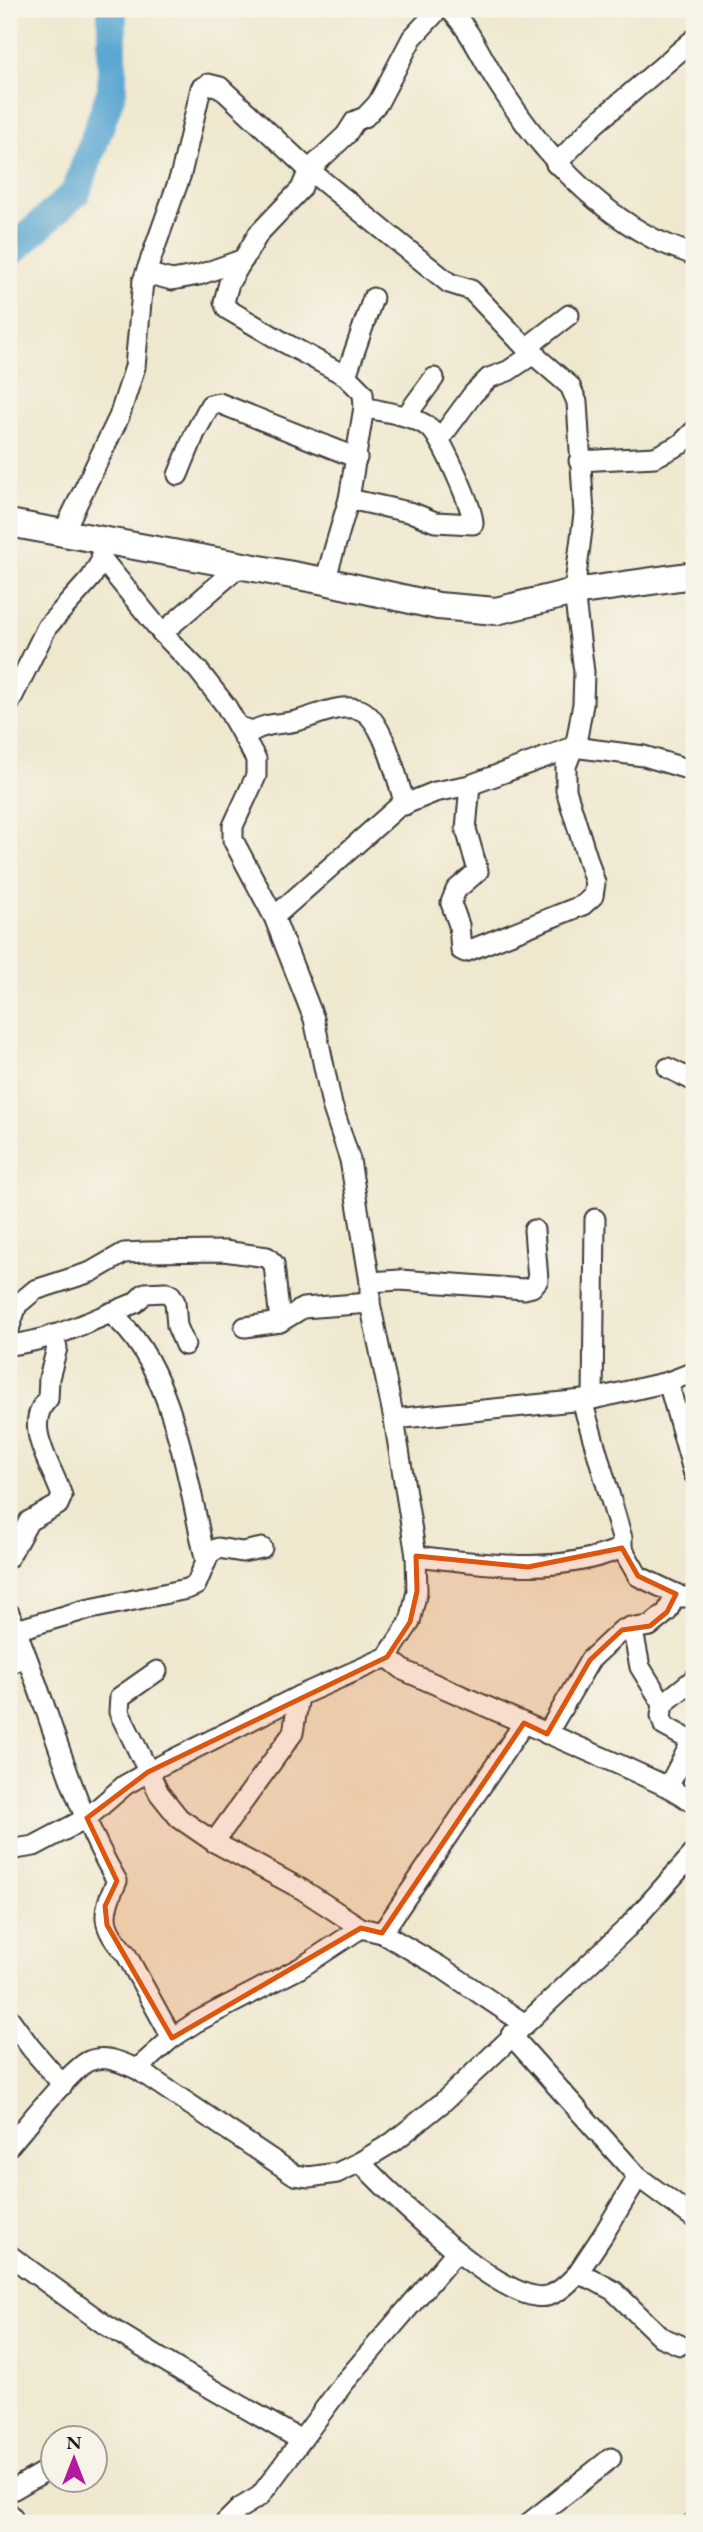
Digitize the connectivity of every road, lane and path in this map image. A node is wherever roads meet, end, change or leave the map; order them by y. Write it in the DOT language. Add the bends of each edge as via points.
graph roads {
  1 [pos="439,9"];
  2 [pos="449,9"];
  3 [pos="694,39"];
  4 [pos="556,164"];
  5 [pos="309,170"];
  6 [pos="694,255"];
  7 [pos="244,259"];
  8 [pos="144,281"];
  9 [pos="373,298"];
  10 [pos="569,315"];
  11 [pos="531,351"];
  12 [pos="345,376"];
  13 [pos="434,378"];
  14 [pos="364,407"];
  15 [pos="406,416"];
  16 [pos="694,430"];
  17 [pos="439,440"];
  18 [pos="357,458"];
  19 [pos="579,461"];
  20 [pos="178,475"];
  21 [pos="349,499"];
  22 [pos="9,523"];
  23 [pos="63,533"];
  24 [pos="100,549"];
  25 [pos="240,566"];
  26 [pos="694,575"];
  27 [pos="325,581"];
  28 [pos="574,592"];
  29 [pos="162,633"];
  30 [pos="9,704"];
  31 [pos="239,727"];
  32 [pos="573,747"];
  33 [pos="694,771"];
  34 [pos="470,785"];
  35 [pos="405,804"];
  36 [pos="274,917"];
  37 [pos="668,1068"];
  38 [pos="694,1081"];
  39 [pos="595,1219"];
  40 [pos="534,1230"];
  41 [pos="370,1282"];
  42 [pos="370,1303"];
  43 [pos="110,1313"];
  44 [pos="281,1322"];
  45 [pos="245,1327"];
  46 [pos="9,1329"];
  47 [pos="52,1335"];
  48 [pos="9,1345"];
  49 [pos="185,1345"];
  50 [pos="694,1372"];
  51 [pos="668,1381"];
  52 [pos="588,1400"];
  53 [pos="394,1419"];
  54 [pos="694,1475"];
  55 [pos="262,1548"];
  56 [pos="622,1548"];
  57 [pos="416,1556"];
  58 [pos="9,1557"];
  59 [pos="206,1562"];
  60 [pos="687,1600"];
  61 [pos="13,1622"];
  62 [pos="630,1627"];
  63 [pos="387,1657"];
  64 [pos="17,1660"];
  65 [pos="158,1671"];
  66 [pos="694,1679"];
  67 [pos="299,1696"];
  68 [pos="663,1704"];
  69 [pos="524,1723"];
  70 [pos="547,1734"];
  71 [pos="148,1772"];
  72 [pos="668,1787"];
  73 [pos="694,1804"];
  74 [pos="87,1818"];
  75 [pos="214,1842"];
  76 [pos="9,1850"];
  77 [pos="694,1853"];
  78 [pos="361,1928"];
  79 [pos="383,1933"];
  80 [pos="9,2018"];
  81 [pos="518,2030"];
  82 [pos="172,2038"];
  83 [pos="137,2069"];
  84 [pos="63,2085"];
  85 [pos="9,2146"];
  86 [pos="360,2162"];
  87 [pos="638,2177"];
  88 [pos="694,2216"];
  89 [pos="456,2252"];
  90 [pos="9,2255"];
  91 [pos="577,2274"];
  92 [pos="680,2345"];
  93 [pos="301,2440"];
  94 [pos="611,2458"];
  95 [pos="38,2476"];
  96 [pos="9,2492"];
  97 [pos="9,2513"];
  98 [pos="16,2523"];
  99 [pos="225,2523"];
  100 [pos="529,2523"];
  1 -- 5 [label="street" via="412,38 377,103"];
  2 -- 4 [label="street" via="463,23 500,86"];
  3 -- 4 [label="street"];
  4 -- 6 [label="street" via="607,209 654,239"];
  5 -- 7 [label="street" via="301,190 259,233"];
  5 -- 8 [label="street" via="219,87 208,84 201,88 181,174"];
  5 -- 11 [label="street" via="449,283 471,290"];
  7 -- 8 [label="street" via="199,275 172,280 153,275"];
  7 -- 12 [label="street" via="229,283 224,302 227,309"];
  8 -- 23 [label="street" via="135,367 119,416"];
  9 -- 12 [label="street"];
  10 -- 11 [label="street"];
  11 -- 17 [label="street" via="509,371 489,378"];
  11 -- 19 [label="street" via="570,386 577,402"];
  12 -- 14 [label="street" via="363,393"];
  13 -- 15 [label="street"];
  14 -- 15 [label="street"];
  14 -- 18 [label="street"];
  15 -- 17 [label="street" via="432,430"];
  16 -- 19 [label="street" via="681,444 655,457"];
  17 -- 21 [label="street" via="471,508 473,524 435,522"];
  18 -- 20 [label="street" via="219,403 210,405"];
  18 -- 21 [label="street"];
  19 -- 28 [label="street" via="584,514"];
  21 -- 27 [label="street"];
  22 -- 23 [label="street"];
  23 -- 24 [label="street"];
  24 -- 25 [label="street"];
  24 -- 29 [label="street"];
  24 -- 30 [label="street" via="91,578 47,627"];
  25 -- 27 [label="street"];
  25 -- 29 [label="street"];
  26 -- 28 [label="street"];
  27 -- 28 [label="street" via="438,606 496,611"];
  28 -- 32 [label="street" via="584,672 583,704"];
  29 -- 31 [label="street" via="198,670"];
  31 -- 35 [label="street" via="253,731 338,709 360,709 373,720 386,745"];
  31 -- 36 [label="street" via="257,759 256,776 233,826 233,841"];
  32 -- 33 [label="street" via="644,756"];
  32 -- 34 [label="street"];
  32 -- 34 [label="street" via="566,766 566,790 594,883 593,896 583,905 466,952 461,950 452,903 456,890 478,871 466,829"];
  34 -- 35 [label="street"];
  35 -- 36 [label="street"];
  36 -- 41 [label="street" via="314,1019 332,1105 350,1160"];
  37 -- 38 [label="street"];
  39 -- 52 [label="street"];
  40 -- 41 [label="street" via="538,1280 533,1287"];
  41 -- 42 [label="street"];
  42 -- 44 [label="street" via="303,1308"];
  42 -- 53 [label="street"];
  43 -- 47 [label="street"];
  43 -- 49 [label="street" via="135,1303 145,1293 171,1294"];
  43 -- 59 [label="street" via="130,1332 168,1401"];
  44 -- 45 [label="street"];
  44 -- 46 [label="street" via="274,1264 267,1257 224,1251 145,1252 124,1253 91,1272 35,1290 18,1305"];
  47 -- 48 [label="street"];
  47 -- 58 [label="street" via="57,1348 48,1399 40,1407 38,1439 62,1496 58,1505 29,1521"];
  50 -- 51 [label="street"];
  51 -- 52 [label="street"];
  51 -- 54 [label="street"];
  52 -- 53 [label="street"];
  52 -- 56 [label="street"];
  53 -- 57 [label="street"];
  55 -- 59 [label="street" via="242,1552 218,1548"];
  56 -- 57 [label="street" via="528,1567"];
  56 -- 60 [label="street" via="638,1576"];
  57 -- 63 [label="street" via="417,1591 410,1622"];
  59 -- 61 [label="street" via="196,1585 187,1589"];
  60 -- 62 [label="street" via="650,1626"];
  61 -- 64 [label="street"];
  62 -- 68 [label="street" via="640,1667"];
  62 -- 70 [label="street" via="590,1660"];
  63 -- 67 [label="street"];
  63 -- 69 [label="street" via="405,1671"];
  64 -- 74 [label="street"];
  65 -- 71 [label="street" via="118,1703"];
  66 -- 68 [label="street"];
  67 -- 71 [label="street"];
  67 -- 75 [label="street" via="293,1733"];
  68 -- 72 [label="street" via="664,1726 690,1745"];
  69 -- 70 [label="street"];
  69 -- 79 [label="street"];
  70 -- 72 [label="street"];
  71 -- 74 [label="street"];
  71 -- 75 [label="street" via="179,1818"];
  72 -- 73 [label="street"];
  74 -- 76 [label="street" via="34,1846"];
  74 -- 82 [label="street" via="98,1850 117,1881 105,1906 107,1925"];
  75 -- 78 [label="street" via="303,1890"];
  77 -- 81 [label="street" via="628,1927"];
  78 -- 79 [label="street"];
  78 -- 82 [label="street" via="300,1968"];
  79 -- 81 [label="street" via="439,1966"];
  80 -- 84 [label="street"];
  81 -- 86 [label="street" via="443,2102"];
  81 -- 87 [label="street"];
  82 -- 83 [label="street"];
  83 -- 84 [label="street" via="110,2059 88,2061"];
  83 -- 86 [label="street" via="295,2175 309,2178"];
  84 -- 85 [label="street"];
  86 -- 89 [label="street"];
  87 -- 88 [label="street"];
  87 -- 91 [label="street"];
  89 -- 91 [label="street" via="506,2285 545,2297 565,2287"];
  89 -- 93 [label="street"];
  90 -- 93 [label="street" via="104,2324"];
  91 -- 92 [label="street" via="614,2291 661,2337"];
  93 -- 99 [label="street" via="260,2497"];
  94 -- 100 [label="street"];
  95 -- 96 [label="street"];
  97 -- 98 [label="street"];
}
